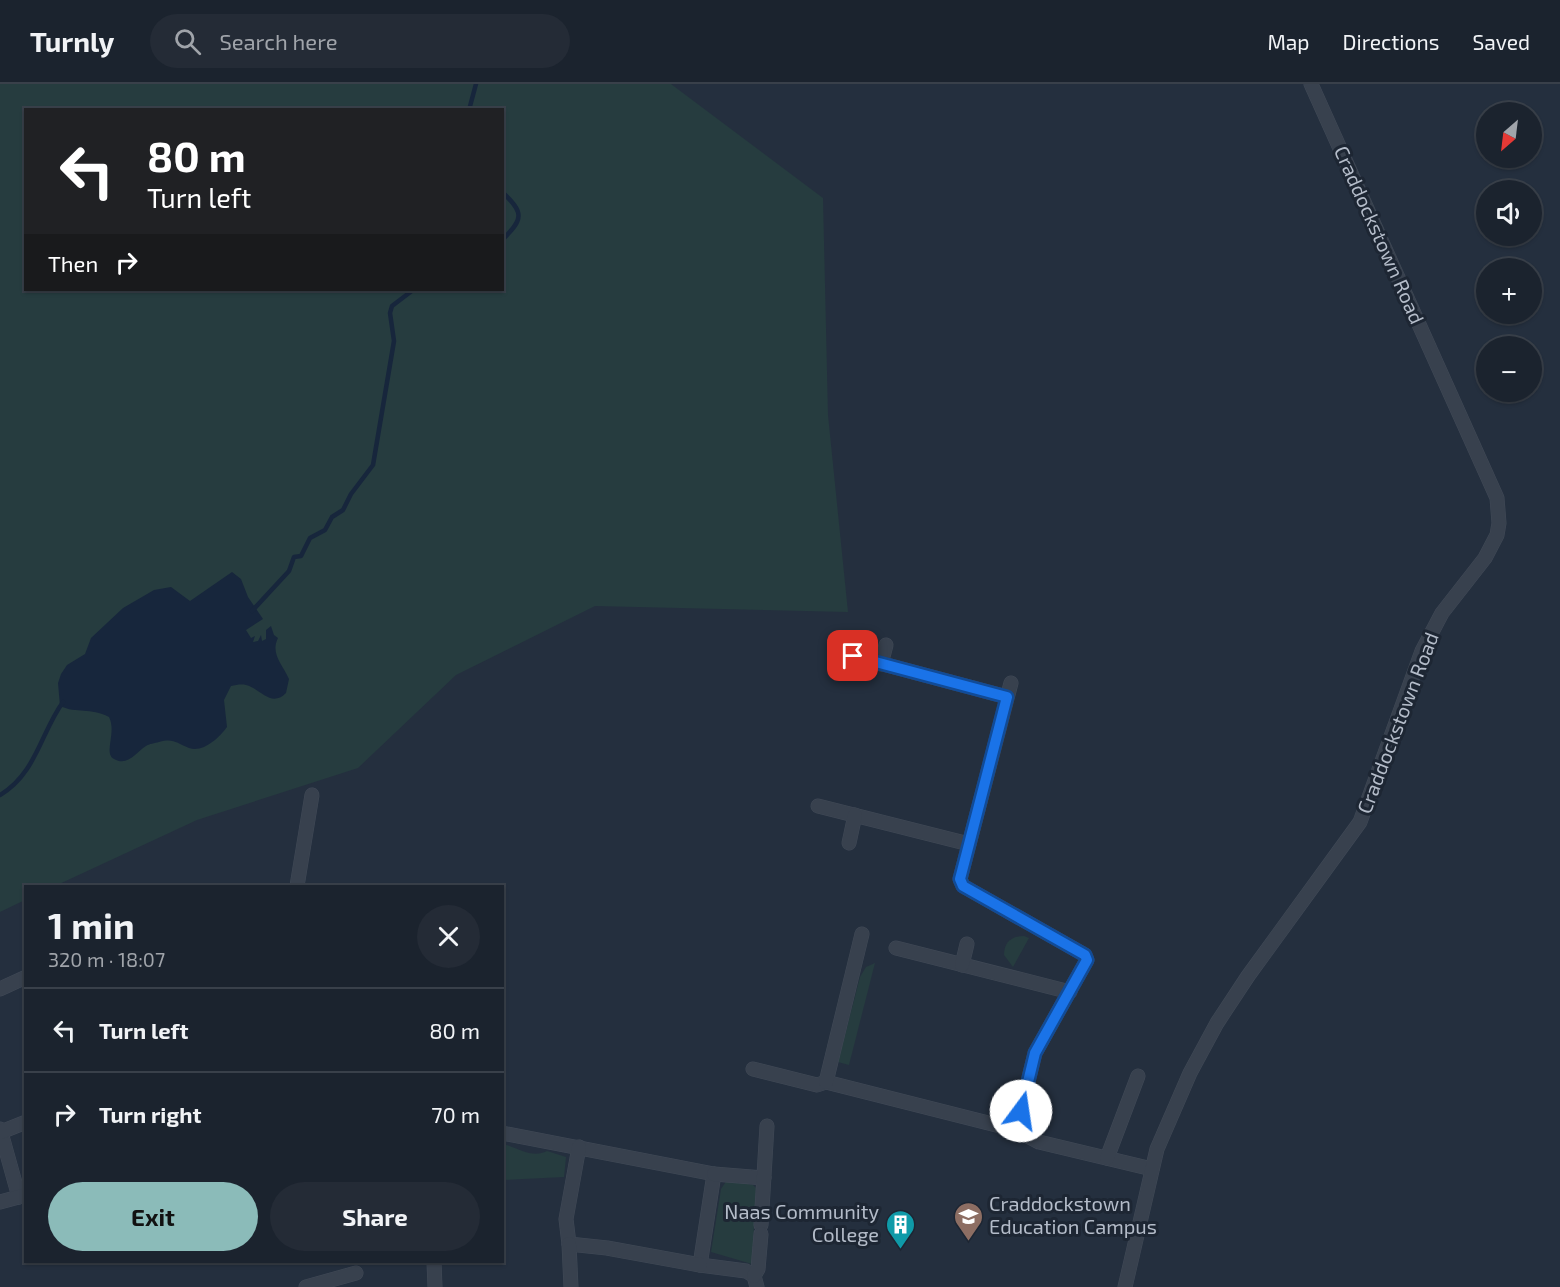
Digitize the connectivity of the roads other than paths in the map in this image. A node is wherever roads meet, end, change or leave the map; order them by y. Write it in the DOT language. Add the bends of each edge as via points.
graph roads {
  1 [pos="1311,84"];
  2 [pos="886,645"];
  3 [pos="853,656"];
  4 [pos="881,664"];
  5 [pos="1011,683"];
  6 [pos="1007,697"];
  7 [pos="312,795"];
  8 [pos="818,806"];
  9 [pos="855,815"];
  10 [pos="849,843"];
  11 [pos="969,844"];
  12 [pos="297,885"];
  13 [pos="862,934"];
  14 [pos="968,944"];
  15 [pos="896,948"];
  16 [pos="962,965"];
  17 [pos="24,978"];
  18 [pos="0,989"];
  19 [pos="1070,992"];
  20 [pos="753,1070"];
  21 [pos="1138,1076"];
  22 [pos="826,1082"];
  23 [pos="24,1123"];
  24 [pos="767,1126"];
  25 [pos="1016,1130"];
  26 [pos="0,1131"];
  27 [pos="504,1133"];
  28 [pos="579,1147"];
  29 [pos="1107,1158"];
  30 [pos="1152,1169"];
  31 [pos="714,1174"];
  32 [pos="764,1178"];
  33 [pos="22,1196"];
  34 [pos="0,1202"];
  35 [pos="569,1244"];
  36 [pos="434,1263"];
  37 [pos="700,1265"];
  38 [pos="356,1273"];
  39 [pos="755,1282"];
  40 [pos="306,1287"];
  41 [pos="435,1287"];
  42 [pos="571,1287"];
  43 [pos="1125,1287"];
  1 -- 30 [label="street, Craddockstown Road" via="1497,498 1499,523 1485,558 1442,613 1422,651 1360,822 1217,1023 1172,1113"];
  2 -- 4 [label="street"];
  3 -- 4 [label="street"];
  4 -- 6 [label="street"];
  5 -- 6 [label="street"];
  6 -- 11 [label="street"];
  7 -- 12 [label="street"];
  8 -- 9 [label="street"];
  9 -- 10 [label="street"];
  9 -- 11 [label="street"];
  11 -- 19 [label="street" via="960,879 963,886 1085,955 1086,965"];
  13 -- 22 [label="street"];
  14 -- 16 [label="street"];
  15 -- 16 [label="street"];
  16 -- 19 [label="street"];
  17 -- 18 [label="street"];
  19 -- 25 [label="street" via="1035,1053"];
  20 -- 22 [label="street" via="817,1085"];
  21 -- 29 [label="street"];
  22 -- 25 [label="street"];
  23 -- 26 [label="street"];
  24 -- 32 [label="street"];
  25 -- 29 [label="street" via="1039,1142"];
  26 -- 33 [label="street"];
  27 -- 28 [label="street"];
  28 -- 31 [label="street"];
  28 -- 35 [label="street" via="566,1219"];
  29 -- 30 [label="street"];
  30 -- 43 [label="street, Craddockstown Road"];
  31 -- 32 [label="street"];
  31 -- 37 [label="street"];
  32 -- 39 [label="street"];
  33 -- 34 [label="street"];
  35 -- 37 [label="street"];
  35 -- 42 [label="street"];
  36 -- 41 [label="street"];
  37 -- 39 [label="street" via="746,1271"];
  38 -- 40 [label="street"];
}
